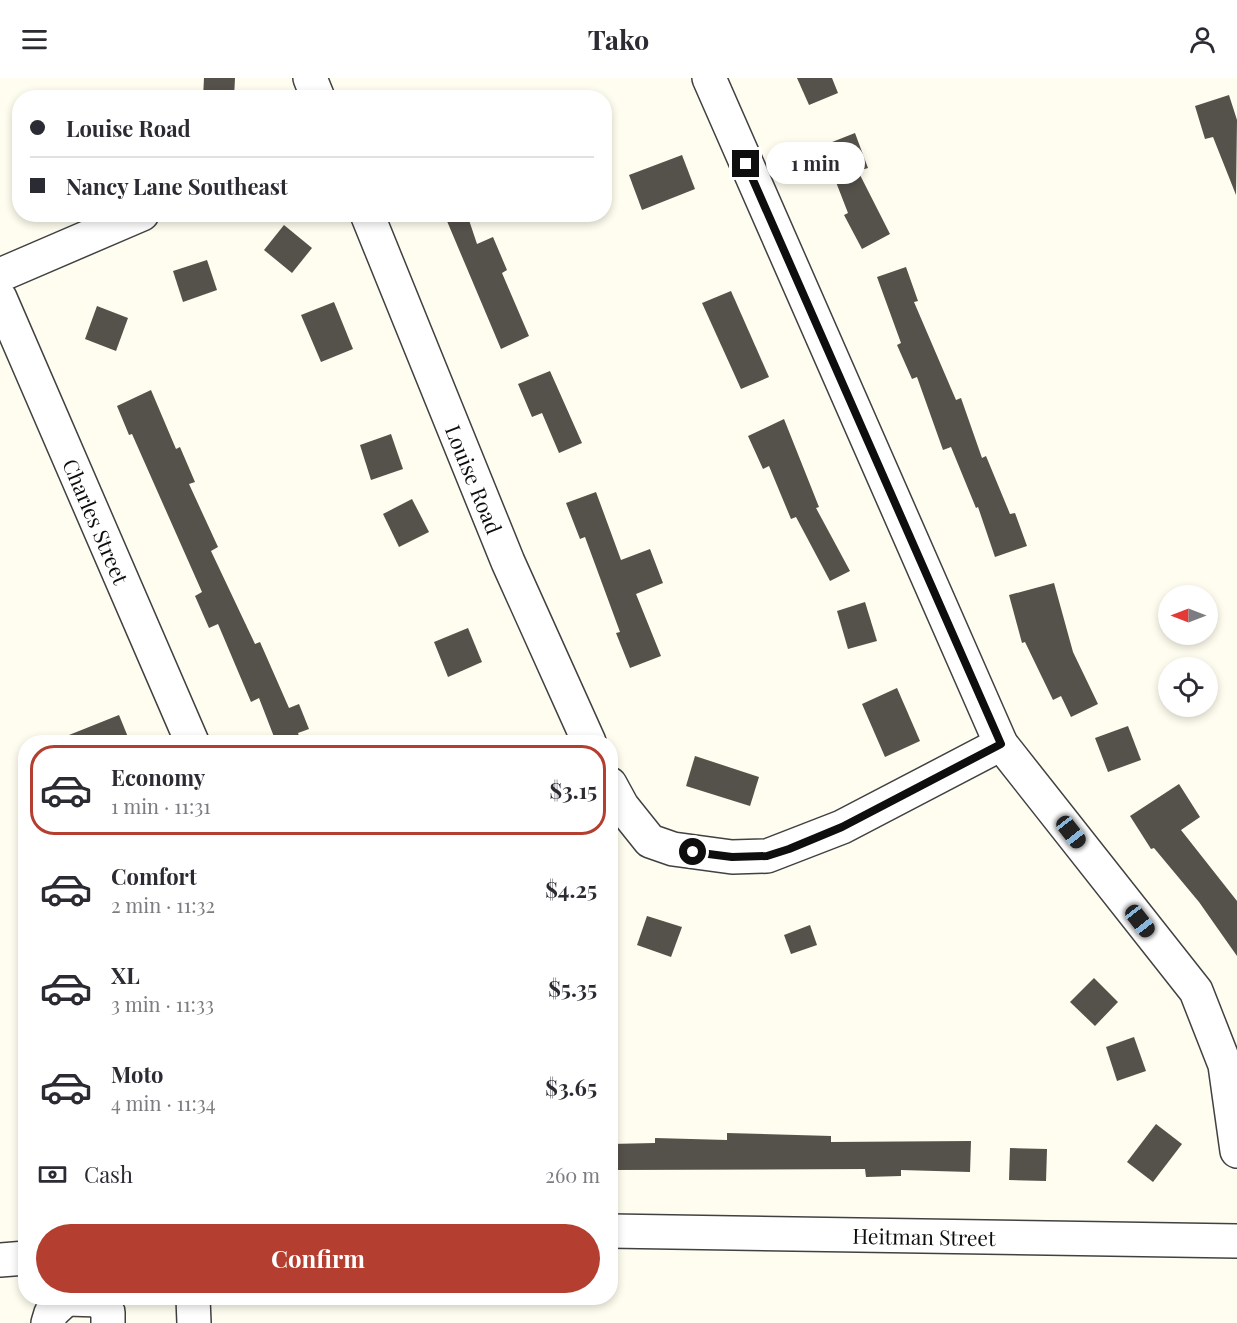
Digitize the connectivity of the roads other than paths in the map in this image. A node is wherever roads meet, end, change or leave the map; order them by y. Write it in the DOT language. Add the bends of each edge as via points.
graph roads {
  1 [pos="709,78"];
  2 [pos="123,222"];
  3 [pos="370,222"];
  4 [pos="0,275"];
  5 [pos="0,298"];
  6 [pos="189,735"];
  7 [pos="586,735"];
  8 [pos="1001,744"];
  9 [pos="618,799"];
  10 [pos="1237,1151"];
  11 [pos="618,1231"];
  12 [pos="1237,1241"];
  13 [pos="18,1259"];
  14 [pos="0,1260"];
  15 [pos="103,1305"];
  16 [pos="193,1305"];
  17 [pos="108,1323"];
  18 [pos="194,1323"];
  1 -- 8 [label="street"];
  2 -- 4 [label="street"];
  3 -- 7 [label="street, Louise Road" via="508,562"];
  5 -- 6 [label="street, Charles Street"];
  8 -- 9 [label="street" via="842,827 767,856 732,857 673,849 650,841"];
  8 -- 10 [label="street" via="1196,992 1225,1065"];
  11 -- 12 [label="street, Heitman Street"];
  13 -- 14 [label="street"];
  15 -- 17 [label="street"];
  16 -- 18 [label="street"];
}
